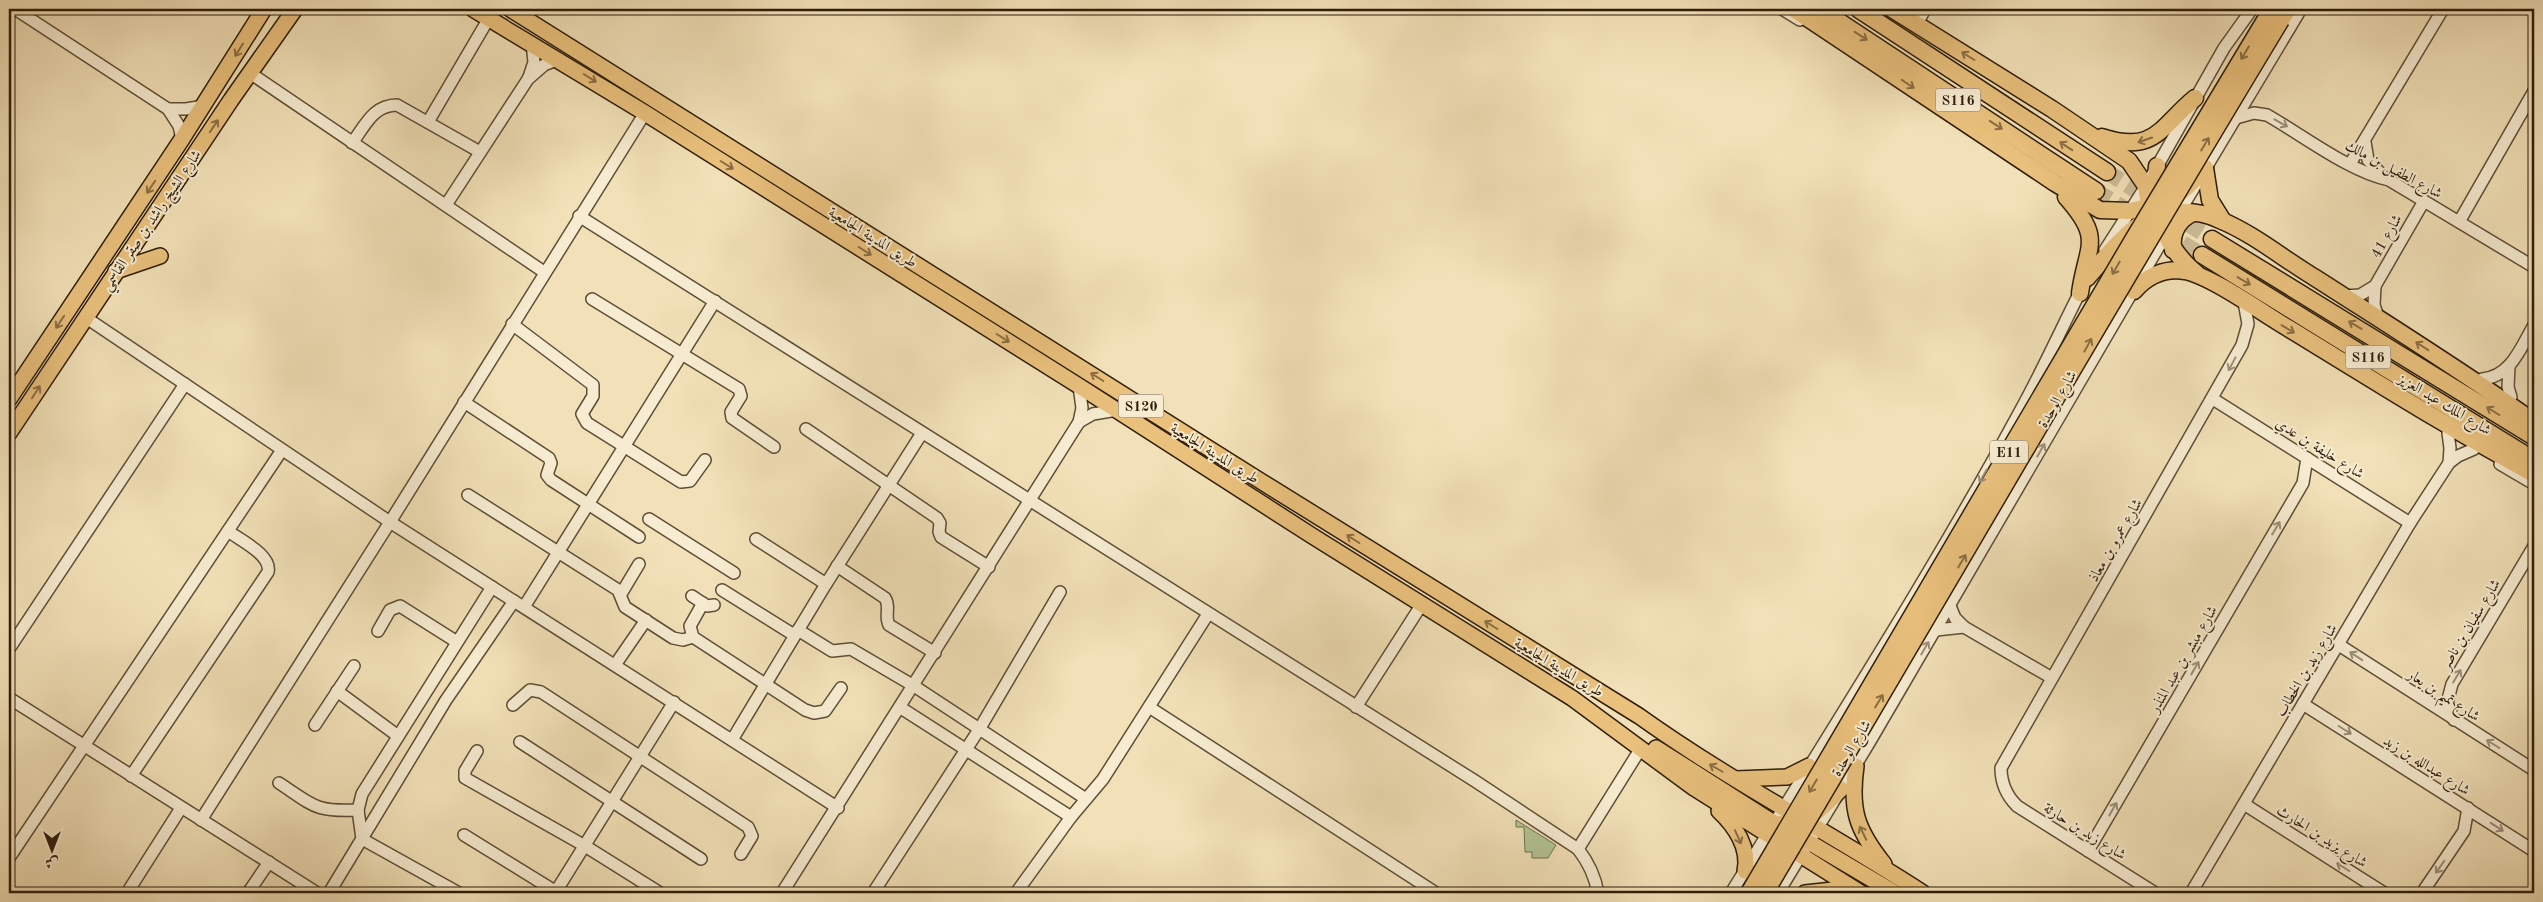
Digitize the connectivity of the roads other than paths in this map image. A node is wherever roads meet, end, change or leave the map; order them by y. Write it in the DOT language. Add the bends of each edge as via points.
graph roads {
  1 [pos="16,9"];
  2 [pos="264,9"];
  3 [pos="295,9"];
  4 [pos="472,9"];
  5 [pos="510,9"];
  6 [pos="1782,9"];
  7 [pos="1794,9"];
  8 [pos="1820,9"];
  9 [pos="1858,9"];
  10 [pos="1892,9"];
  11 [pos="1925,9"];
  12 [pos="2252,9"];
  13 [pos="2301,9"];
  14 [pos="2442,9"];
  15 [pos="2277,12"];
  16 [pos="489,18"];
  17 [pos="1917,24"];
  18 [pos="532,43"];
  19 [pos="559,59"];
  20 [pos="1874,61"];
  21 [pos="250,73"];
  22 [pos="528,79"];
  23 [pos="2534,91"];
  24 [pos="2194,98"];
  25 [pos="204,106"];
  26 [pos="168,109"];
  27 [pos="645,113"];
  28 [pos="2236,118"];
  29 [pos="428,122"];
  30 [pos="2090,134"];
  31 [pos="182,139"];
  32 [pos="2365,142"];
  33 [pos="352,143"];
  34 [pos="480,152"];
  35 [pos="2350,164"];
  36 [pos="2157,166"];
  37 [pos="2205,168"];
  38 [pos="2107,172"];
  39 [pos="2142,179"];
  40 [pos="2389,180"];
  41 [pos="2055,184"];
  42 [pos="2096,191"];
  43 [pos="2424,201"];
  44 [pos="446,205"];
  45 [pos="2122,211"];
  46 [pos="2155,212"];
  47 [pos="2186,212"];
  48 [pos="579,216"];
  49 [pos="2223,221"];
  50 [pos="2459,222"];
  51 [pos="2212,239"];
  52 [pos="2169,242"];
  53 [pos="2202,255"];
  54 [pos="160,256"];
  55 [pos="2534,267"];
  56 [pos="116,271"];
  57 [pos="544,272"];
  58 [pos="2201,277"];
  59 [pos="2087,278"];
  60 [pos="2375,286"];
  61 [pos="2134,291"];
  62 [pos="2080,293"];
  63 [pos="2342,296"];
  64 [pos="592,299"];
  65 [pos="715,302"];
  66 [pos="2244,302"];
  67 [pos="85,318"];
  68 [pos="2378,318"];
  69 [pos="512,324"];
  70 [pos="2534,325"];
  71 [pos="682,354"];
  72 [pos="2446,362"];
  73 [pos="2509,367"];
  74 [pos="2482,379"];
  75 [pos="184,384"];
  76 [pos="1079,386"];
  77 [pos="2511,397"];
  78 [pos="9,399"];
  79 [pos="2213,399"];
  80 [pos="464,402"];
  81 [pos="2419,408"];
  82 [pos="1117,410"];
  83 [pos="2534,413"];
  84 [pos="1079,422"];
  85 [pos="2534,422"];
  86 [pos="806,429"];
  87 [pos="9,432"];
  88 [pos="922,433"];
  89 [pos="2448,433"];
  90 [pos="2534,437"];
  91 [pos="624,447"];
  92 [pos="774,447"];
  93 [pos="2474,449"];
  94 [pos="282,450"];
  95 [pos="2307,458"];
  96 [pos="705,460"];
  97 [pos="2534,460"];
  98 [pos="2449,463"];
  99 [pos="2328,471"];
  100 [pos="2534,474"];
  101 [pos="2303,483"];
  102 [pos="2534,484"];
  103 [pos="889,486"];
  104 [pos="468,496"];
  105 [pos="1030,500"];
  106 [pos="588,505"];
  107 [pos="650,519"];
  108 [pos="390,522"];
  109 [pos="2410,523"];
  110 [pos="228,531"];
  111 [pos="639,537"];
  112 [pos="756,539"];
  113 [pos="2534,546"];
  114 [pos="558,554"];
  115 [pos="640,564"];
  116 [pos="837,566"];
  117 [pos="988,567"];
  118 [pos="734,573"];
  119 [pos="826,584"];
  120 [pos="492,587"];
  121 [pos="722,590"];
  122 [pos="1060,592"];
  123 [pos="621,594"];
  124 [pos="692,596"];
  125 [pos="514,601"];
  126 [pos="1422,604"];
  127 [pos="1950,606"];
  128 [pos="524,607"];
  129 [pos="1208,614"];
  130 [pos="646,620"];
  131 [pos="1964,627"];
  132 [pos="1936,630"];
  133 [pos="378,631"];
  134 [pos="796,633"];
  135 [pos="693,637"];
  136 [pos="457,642"];
  137 [pos="2339,644"];
  138 [pos="9,649"];
  139 [pos="935,653"];
  140 [pos="615,665"];
  141 [pos="354,666"];
  142 [pos="2052,678"];
  143 [pos="765,684"];
  144 [pos="914,686"];
  145 [pos="841,688"];
  146 [pos="337,691"];
  147 [pos="9,698"];
  148 [pos="674,702"];
  149 [pos="2303,704"];
  150 [pos="514,705"];
  151 [pos="1149,707"];
  152 [pos="1356,707"];
  153 [pos="901,708"];
  154 [pos="2454,720"];
  155 [pos="315,725"];
  156 [pos="980,728"];
  157 [pos="1620,733"];
  158 [pos="398,736"];
  159 [pos="732,740"];
  160 [pos="520,742"];
  161 [pos="84,746"];
  162 [pos="1641,748"];
  163 [pos="966,749"];
  164 [pos="478,750"];
  165 [pos="640,756"];
  166 [pos="1809,766"];
  167 [pos="1856,766"];
  168 [pos="2534,769"];
  169 [pos="131,776"];
  170 [pos="1736,780"];
  171 [pos="279,783"];
  172 [pos="1694,788"];
  173 [pos="1841,789"];
  174 [pos="2005,790"];
  175 [pos="1086,799"];
  176 [pos="612,802"];
  177 [pos="2244,804"];
  178 [pos="1783,807"];
  179 [pos="182,808"];
  180 [pos="838,808"];
  181 [pos="2468,808"];
  182 [pos="358,810"];
  183 [pos="1071,817"];
  184 [pos="201,820"];
  185 [pos="1811,824"];
  186 [pos="1770,829"];
  187 [pos="464,835"];
  188 [pos="362,839"];
  189 [pos="1808,841"];
  190 [pos="585,846"];
  191 [pos="1578,849"];
  192 [pos="2088,851"];
  193 [pos="2534,851"];
  194 [pos="741,854"];
  195 [pos="1800,856"];
  196 [pos="9,858"];
  197 [pos="701,859"];
  198 [pos="269,862"];
  199 [pos="1745,870"];
  200 [pos="1891,873"];
  201 [pos="127,893"];
  202 [pos="248,893"];
  203 [pos="317,893"];
  204 [pos="329,893"];
  205 [pos="459,893"];
  206 [pos="556,893"];
  207 [pos="660,893"];
  208 [pos="782,893"];
  209 [pos="873,893"];
  210 [pos="1016,893"];
  211 [pos="1436,893"];
  212 [pos="1598,893"];
  213 [pos="1731,893"];
  214 [pos="1749,893"];
  215 [pos="1765,893"];
  216 [pos="1778,893"];
  217 [pos="1805,893"];
  218 [pos="1857,893"];
  219 [pos="1861,893"];
  220 [pos="1895,893"];
  221 [pos="1923,893"];
  222 [pos="2154,893"];
  223 [pos="2191,893"];
  224 [pos="2384,893"];
  225 [pos="2422,893"];
  1 -- 26 [label="street"];
  2 -- 25 [label="main road, شارع الشيخ راشد بن صقر القاسمي, one-way"];
  3 -- 21 [label="main road, شارع الشيخ راشد بن صقر القاسمي"];
  4 -- 16 [label="main road, طريق المدينة الجامعية / S120"];
  170 -- 5 [label="main road, طريق المدينة الجامعية / S120, one-way" via="1639,716"];
  6 -- 20 [label="street" via="1855,57"];
  7 -- 20 [label="highway"];
  8 -- 42 [label="highway, S116, one-way"];
  38 -- 9 [label="highway, S116, one-way"];
  10 -- 17 [label="highway"];
  11 -- 17 [label="street"];
  12 -- 24 [label="street"];
  13 -- 28 [label="street"];
  14 -- 32 [label="street"];
  15 -- 214 [label="highway, شارع الوحدة / E11, one-way, bridge" via="2134,238"];
  215 -- 15 [label="highway, شارع الوحدة / E11, one-way, bridge" via="2070,376"];
  16 -- 18 [label="main road, طريق المدينة الجامعية / S120"];
  16 -- 29 [label="street"];
  30 -- 17 [label="highway, one-way"];
  18 -- 19 [label="main road, طريق المدينة الجامعية / S120"];
  18 -- 22 [label="street" via="534,62"];
  19 -- 22 [label="street"];
  19 -- 27 [label="main road, طريق المدينة الجامعية / S120, one-way"];
  20 -- 41 [label="highway, one-way"];
  21 -- 33 [label="street"];
  56 -- 21 [label="main road, شارع الشيخ راشد بن صقر القاسمي, one-way"];
  22 -- 34 [label="street"];
  23 -- 50 [label="street"];
  24 -- 30 [label="highway, one-way" via="2158,134 2146,140 2126,143"];
  24 -- 36 [label="street"];
  25 -- 26 [label="street"];
  25 -- 31 [label="main road, شارع الشيخ راشد بن صقر القاسمي"];
  26 -- 31 [label="street" via="179,126"];
  27 -- 48 [label="street"];
  27 -- 76 [label="main road, طريق المدينة الجامعية / S120, one-way"];
  28 -- 35 [label="street, شارع الطفيل بن مالك, one-way" via="2254,113 2267,115"];
  28 -- 37 [label="street"];
  29 -- 33 [label="street" via="397,105 382,107 375,111"];
  29 -- 34 [label="street"];
  30 -- 39 [label="highway" via="2129,161"];
  31 -- 78 [label="main road, شارع الشيخ راشد بن صقر القاسمي, one-way"];
  32 -- 35 [label="street"];
  32 -- 40 [label="street" via="2370,163"];
  33 -- 44 [label="street"];
  34 -- 44 [label="street"];
  35 -- 40 [label="street, شارع الطفيل بن مالك"];
  36 -- 39 [label="street"];
  36 -- 46 [label="highway"];
  37 -- 46 [label="highway"];
  37 -- 47 [label="street"];
  37 -- 49 [label="highway" via="2210,200"];
  39 -- 45 [label="highway" via="2135,199"];
  39 -- 46 [label="highway"];
  40 -- 43 [label="street, شارع الطفيل بن مالك"];
  41 -- 45 [label="highway" via="2104,211"];
  41 -- 62 [label="highway" via="2080,212 2088,228 2090,246"];
  43 -- 50 [label="street, شارع الطفيل بن مالك"];
  43 -- 60 [label="street, شارع 41"];
  44 -- 57 [label="street"];
  45 -- 46 [label="highway"];
  45 -- 59 [label="street"];
  46 -- 47 [label="highway"];
  46 -- 52 [label="highway"];
  46 -- 59 [label="highway"];
  46 -- 61 [label="highway"];
  47 -- 49 [label="highway"];
  47 -- 52 [label="highway"];
  48 -- 57 [label="street"];
  48 -- 65 [label="street"];
  49 -- 63 [label="highway"];
  50 -- 55 [label="street, شارع الطفيل بن مالك"];
  90 -- 51 [label="highway, شارع الملك عبد العزيز / S116, one-way"];
  52 -- 58 [label="highway"];
  52 -- 61 [label="street"];
  53 -- 97 [label="highway, شارع الملك عبد العزيز / S116, one-way"];
  54 -- 56 [label="main road"];
  56 -- 67 [label="main road, شارع الشيخ راشد بن صقر القاسمي"];
  57 -- 69 [label="street"];
  58 -- 61 [label="highway" via="2183,271 2165,272 2148,278"];
  58 -- 66 [label="highway"];
  59 -- 62 [label="street"];
  60 -- 63 [label="street" via="2360,295"];
  60 -- 68 [label="street" via="2374,305"];
  127 -- 61 [label="street, one-way"];
  62 -- 166 [label="street, one-way" via="2018,415 1893,631"];
  63 -- 68 [label="highway"];
  64 -- 71 [label="street"];
  65 -- 71 [label="street"];
  65 -- 88 [label="street"];
  66 -- 79 [label="street, شارع عمرو بن معاذ, one-way" via="2248,324 2246,335"];
  66 -- 81 [label="highway, one-way"];
  67 -- 75 [label="street"];
  87 -- 67 [label="main road, شارع الشيخ راشد بن صقر القاسمي, one-way"];
  72 -- 68 [label="highway, one-way"];
  69 -- 80 [label="street"];
  69 -- 91 [label="street" via="590,383 594,392 583,410 583,418"];
  70 -- 73 [label="street"];
  71 -- 91 [label="street"];
  71 -- 92 [label="street" via="739,389 741,396 731,412 732,418"];
  72 -- 74 [label="street"];
  72 -- 85 [label="highway"];
  73 -- 74 [label="street" via="2497,376"];
  73 -- 77 [label="street"];
  74 -- 77 [label="street"];
  75 -- 94 [label="street"];
  75 -- 138 [label="street"];
  76 -- 82 [label="main road, طريق المدينة الجامعية / S120"];
  76 -- 84 [label="street" via="1082,408"];
  77 -- 83 [label="street"];
  79 -- 95 [label="street, شارع خليفة بن عدي"];
  79 -- 142 [label="street, شارع عمرو بن معاذ"];
  80 -- 106 [label="street" via="549,458 548,478"];
  80 -- 108 [label="street"];
  81 -- 89 [label="street, شارع الملك عبد العزيز"];
  81 -- 100 [label="highway"];
  82 -- 84 [label="street" via="1093,414"];
  82 -- 126 [label="main road, طريق المدينة الجامعية / S120"];
  84 -- 105 [label="street"];
  86 -- 103 [label="street"];
  88 -- 103 [label="street"];
  88 -- 105 [label="street"];
  89 -- 93 [label="street, شارع الملك عبد العزيز"];
  89 -- 98 [label="street"];
  91 -- 96 [label="street" via="684,483 690,481"];
  91 -- 106 [label="street"];
  93 -- 98 [label="street, شارع زيد بن الخطاب"];
  93 -- 102 [label="street, شارع الملك عبد العزيز"];
  94 -- 108 [label="street"];
  94 -- 110 [label="street"];
  95 -- 99 [label="street, شارع خليفة بن عدي"];
  95 -- 101 [label="street, شارع مبشر بن عبد المنذر"];
  98 -- 109 [label="street, شارع زيد بن الخطاب"];
  99 -- 101 [label="street"];
  99 -- 109 [label="street, شارع خليفة بن عدي"];
  192 -- 101 [label="street, شارع مبشر بن عبد المنذر, one-way"];
  103 -- 116 [label="street"];
  103 -- 117 [label="street" via="937,518 941,537"];
  104 -- 114 [label="street"];
  105 -- 117 [label="street"];
  105 -- 129 [label="street"];
  106 -- 111 [label="street"];
  106 -- 114 [label="street"];
  107 -- 118 [label="street"];
  108 -- 120 [label="street"];
  108 -- 184 [label="street"];
  109 -- 137 [label="street, شارع زيد بن الخطاب"];
  110 -- 161 [label="street"];
  110 -- 169 [label="street" via="264,558 268,572"];
  112 -- 119 [label="street"];
  154 -- 113 [label="street, شارع سفيان بن ناصر, one-way" via="2447,703 2452,684"];
  114 -- 123 [label="street"];
  114 -- 128 [label="street"];
  115 -- 123 [label="street"];
  116 -- 119 [label="street"];
  116 -- 139 [label="street" via="884,598 888,605 889,625"];
  117 -- 139 [label="street"];
  119 -- 134 [label="street"];
  120 -- 125 [label="street"];
  120 -- 136 [label="street"];
  121 -- 134 [label="street"];
  122 -- 156 [label="street"];
  123 -- 130 [label="street" via="624,606"];
  124 -- 135 [label="street" via="708,604 690,626"];
  125 -- 128 [label="street"];
  125 -- 188 [label="street" via="446,700"];
  126 -- 152 [label="street"];
  126 -- 157 [label="main road, طريق المدينة الجامعية / S120" via="1572,698"];
  127 -- 131 [label="street"];
  127 -- 132 [label="street"];
  128 -- 140 [label="street"];
  129 -- 151 [label="street"];
  129 -- 152 [label="street"];
  130 -- 135 [label="street" via="678,640"];
  130 -- 140 [label="street"];
  131 -- 132 [label="street"];
  131 -- 142 [label="street"];
  167 -- 132 [label="street, one-way"];
  133 -- 136 [label="street" via="390,610 400,606"];
  134 -- 143 [label="street"];
  134 -- 144 [label="street" via="832,651 851,649"];
  135 -- 143 [label="street"];
  136 -- 158 [label="street"];
  137 -- 149 [label="street, شارع زيد بن الخطاب"];
  154 -- 137 [label="street, شارع تميم بن يعار, one-way"];
  139 -- 144 [label="street"];
  140 -- 148 [label="street"];
  141 -- 146 [label="street"];
  142 -- 174 [label="street, شارع عمرو بن معاذ" via="2005,758 2001,774"];
  143 -- 145 [label="street" via="814,713 829,707"];
  143 -- 159 [label="street"];
  144 -- 153 [label="street"];
  144 -- 156 [label="street"];
  146 -- 155 [label="street"];
  146 -- 158 [label="street"];
  147 -- 161 [label="street"];
  148 -- 159 [label="street"];
  148 -- 165 [label="street"];
  149 -- 177 [label="street, شارع زيد بن الخطاب"];
  149 -- 181 [label="street, شارع عبدالله بن زيد, one-way"];
  150 -- 165 [label="street" via="525,693 541,692"];
  151 -- 175 [label="street" via="1103,779"];
  151 -- 211 [label="street"];
  152 -- 191 [label="street"];
  153 -- 163 [label="street"];
  153 -- 180 [label="street"];
  168 -- 154 [label="street, شارع تميم بن يعار, one-way"];
  156 -- 163 [label="street"];
  156 -- 175 [label="street"];
  157 -- 162 [label="main road, طريق المدينة الجامعية / S120"];
  157 -- 186 [label="main road" via="1654,747"];
  158 -- 182 [label="street" via="362,794"];
  159 -- 180 [label="street"];
  160 -- 176 [label="street"];
  161 -- 169 [label="street"];
  161 -- 196 [label="street"];
  162 -- 172 [label="main road, طريق المدينة الجامعية / S120"];
  162 -- 191 [label="street"];
  163 -- 183 [label="street"];
  163 -- 209 [label="street"];
  164 -- 190 [label="street" via="465,771 465,778"];
  165 -- 176 [label="street"];
  165 -- 194 [label="street" via="748,827 752,836"];
  166 -- 170 [label="main road" via="1787,777"];
  166 -- 178 [label="street"];
  167 -- 173 [label="street"];
  200 -- 167 [label="main road, one-way" via="1868,844 1858,824 1853,793"];
  169 -- 179 [label="street"];
  170 -- 178 [label="main road, طريق المدينة الجامعية / S120"];
  171 -- 182 [label="street" via="318,808"];
  172 -- 186 [label="main road, طريق المدينة الجامعية / S120"];
  172 -- 199 [label="main road, one-way" via="1735,828 1745,855"];
  173 -- 185 [label="main road"];
  174 -- 192 [label="street, شارع زيد بن حارثة" via="2016,806"];
  175 -- 183 [label="street"];
  176 -- 190 [label="street"];
  176 -- 197 [label="street"];
  177 -- 223 [label="street, شارع زيد بن الخطاب"];
  224 -- 177 [label="street, شارع يزيد بن الحارث, one-way"];
  178 -- 185 [label="main road, طريق المدينة الجامعية / S120"];
  178 -- 186 [label="street"];
  179 -- 184 [label="street"];
  179 -- 201 [label="street"];
  180 -- 208 [label="street"];
  181 -- 193 [label="street, شارع عبدالله بن زيد, one-way"];
  181 -- 225 [label="street, one-way" via="2464,831"];
  182 -- 188 [label="street"];
  183 -- 210 [label="street"];
  184 -- 198 [label="street"];
  185 -- 186 [label="main road"];
  185 -- 189 [label="street"];
  185 -- 200 [label="main road, طريق المدينة الجامعية / S120"];
  186 -- 189 [label="main road"];
  186 -- 195 [label="main road, طريق المدينة الجامعية / S120"];
  186 -- 199 [label="street"];
  187 -- 206 [label="street"];
  188 -- 204 [label="street"];
  188 -- 205 [label="street"];
  189 -- 195 [label="street"];
  189 -- 220 [label="main road"];
  190 -- 206 [label="street"];
  190 -- 207 [label="street"];
  191 -- 212 [label="street" via="1595,876"];
  192 -- 222 [label="street, شارع زيد بن حارثة"];
  195 -- 216 [label="street"];
  195 -- 219 [label="main road, طريق المدينة الجامعية / S120"];
  198 -- 202 [label="street"];
  198 -- 203 [label="street"];
  199 -- 213 [label="street"];
  200 -- 221 [label="main road, طريق المدينة الجامعية / S120"];
  217 -- 218 [label="main road" via="1833,890"];
}
